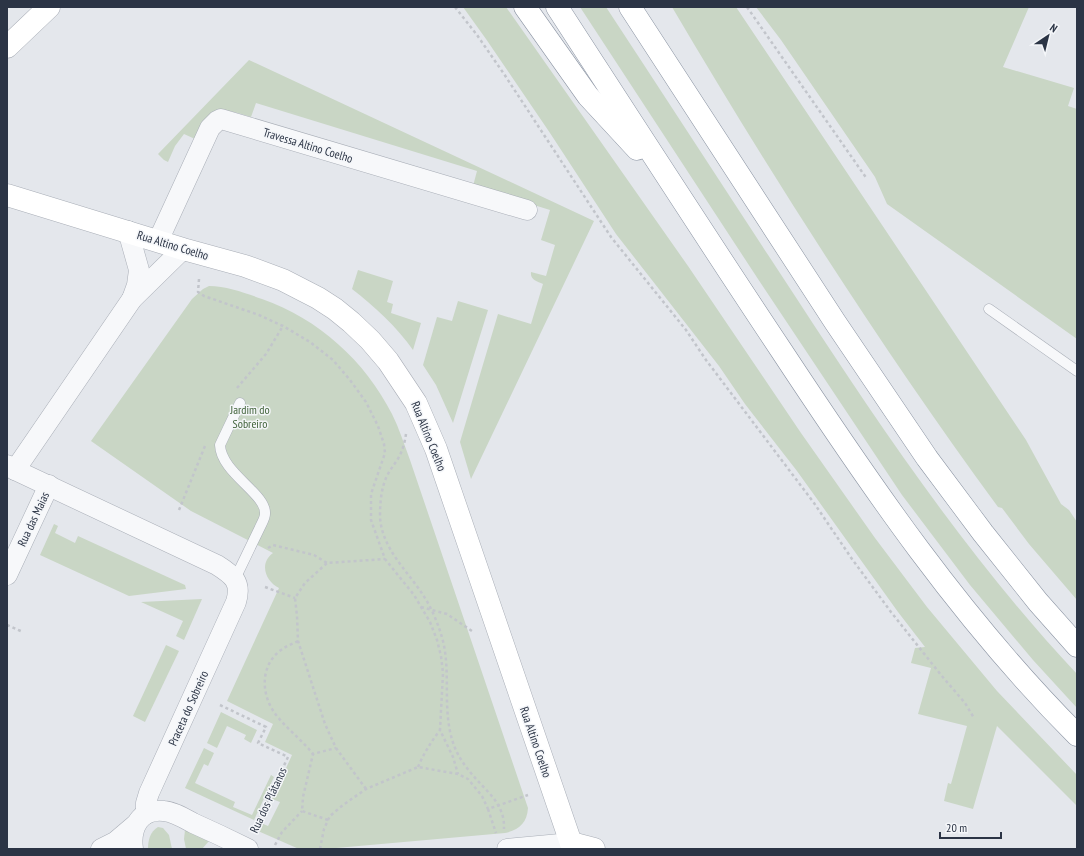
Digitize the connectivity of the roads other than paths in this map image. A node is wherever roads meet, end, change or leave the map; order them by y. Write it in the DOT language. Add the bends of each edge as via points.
graph roads {
  1 [pos="49,7"];
  2 [pos="525,7"];
  3 [pos="556,7"];
  4 [pos="630,7"];
  5 [pos="12,37"];
  6 [pos="678,193"];
  7 [pos="7,195"];
  8 [pos="527,210"];
  9 [pos="128,231"];
  10 [pos="158,241"];
  11 [pos="183,249"];
  12 [pos="132,299"];
  13 [pos="989,309"];
  14 [pos="1077,371"];
  15 [pos="240,403"];
  16 [pos="11,468"];
  17 [pos="49,485"];
  18 [pos="7,575"];
  19 [pos="235,579"];
  20 [pos="1077,646"];
  21 [pos="1077,735"];
  22 [pos="140,820"];
  23 [pos="503,840"];
  24 [pos="572,846"];
  25 [pos="247,848"];
  26 [pos="101,849"];
  27 [pos="133,849"];
  28 [pos="594,849"];
  1 -- 5 [label="main road"];
  2 -- 6 [label="main road" via="588,96"];
  3 -- 6 [label="main road"];
  4 -- 20 [label="main road" via="835,322 923,452 993,546"];
  6 -- 21 [label="main road" via="819,409 921,554 1033,689"];
  7 -- 9 [label="main road, Rua Altino Coelho"];
  8 -- 10 [label="street, Travessa Altino Coelho" via="221,119 210,128"];
  9 -- 10 [label="main road, Rua Altino Coelho"];
  9 -- 12 [label="street" via="139,270"];
  10 -- 11 [label="main road, Rua Altino Coelho"];
  11 -- 12 [label="street"];
  11 -- 24 [label="main road, Rua Altino Coelho" via="245,266 283,280 318,298 335,309 370,340 403,382 436,449"];
  12 -- 16 [label="street"];
  13 -- 14 [label="lane"];
  15 -- 19 [label="lane" via="220,445 220,452 234,474 261,502 265,514"];
  16 -- 17 [label="street"];
  17 -- 18 [label="street, Rua das Maias"];
  17 -- 19 [label="street" via="217,564"];
  19 -- 22 [label="street, Praceta do Sobreiro" via="239,592 236,602 149,793"];
  22 -- 25 [label="street" via="157,811 168,812"];
  22 -- 26 [label="street" via="115,842"];
  22 -- 27 [label="street, Praceta do Sobreiro"];
  23 -- 24 [label="street"];
  24 -- 28 [label="main road"];
}
